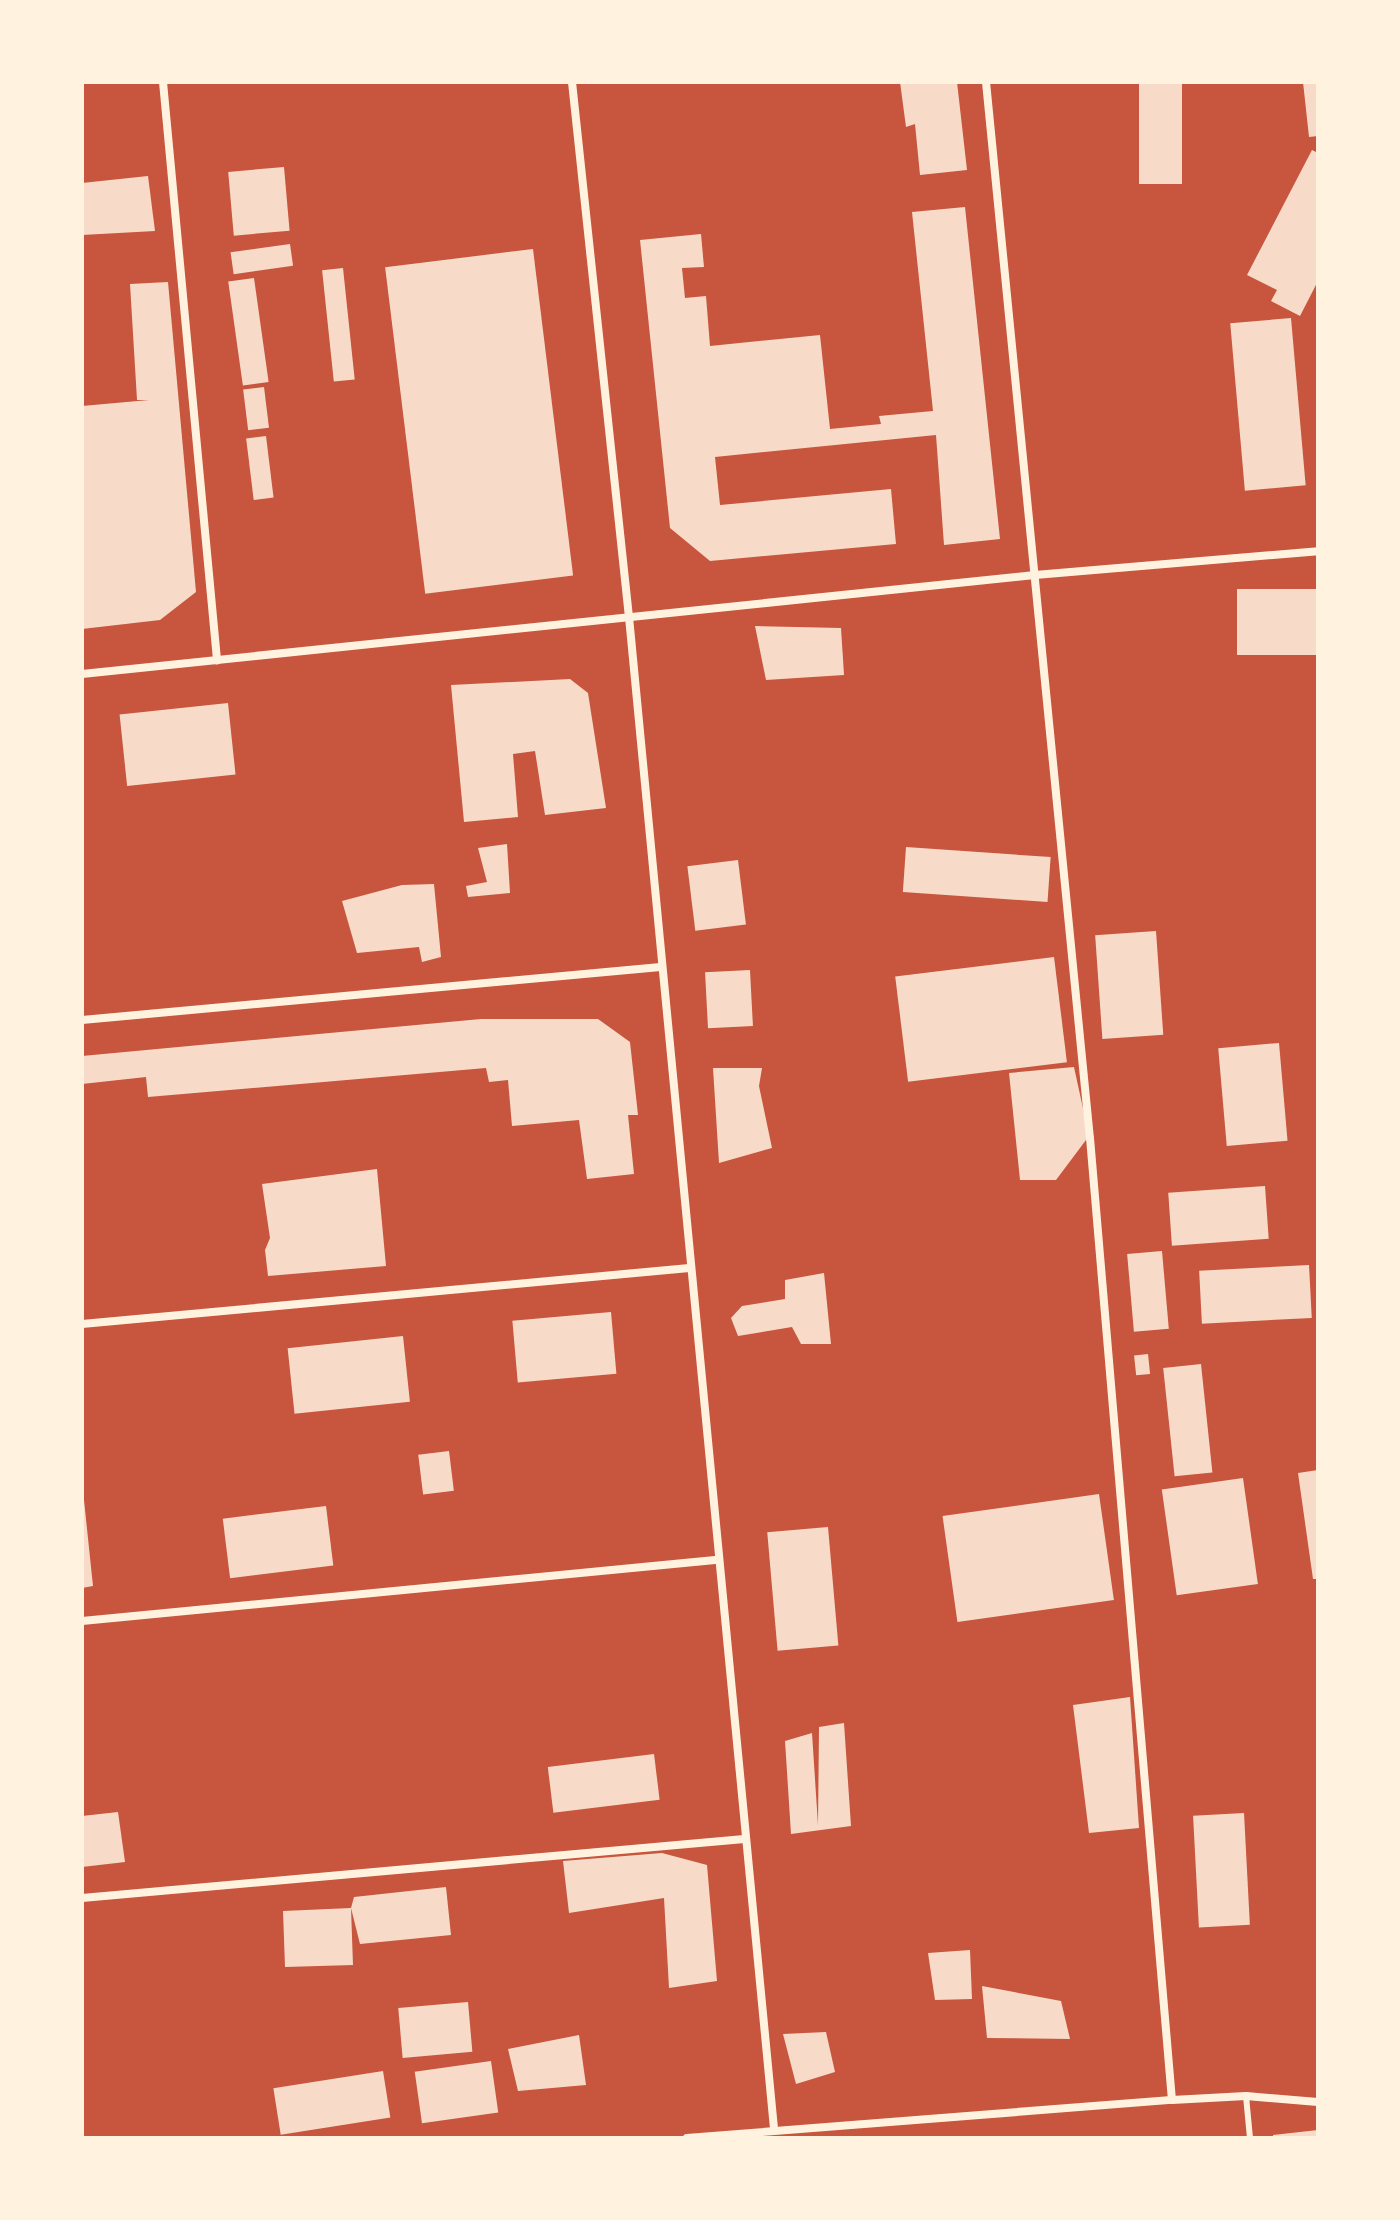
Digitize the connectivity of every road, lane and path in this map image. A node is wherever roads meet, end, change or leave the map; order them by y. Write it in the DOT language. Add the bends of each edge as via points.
graph roads {
  1 [pos="163,82"];
  2 [pos="572,82"];
  3 [pos="986,82"];
  4 [pos="1318,551"];
  5 [pos="1035,575"];
  6 [pos="629,617"];
  7 [pos="217,660"];
  8 [pos="82,674"];
  9 [pos="661,967"];
  10 [pos="82,1020"];
  11 [pos="689,1268"];
  12 [pos="82,1324"];
  13 [pos="715,1560"];
  14 [pos="82,1621"];
  15 [pos="744,1839"];
  16 [pos="82,1898"];
  17 [pos="1246,2096"];
  18 [pos="1172,2100"];
  19 [pos="1318,2102"];
  20 [pos="774,2129"];
  21 [pos="687,2138"];
  22 [pos="1250,2138"];
  1 -- 7 [label="street"];
  2 -- 6 [label="street"];
  3 -- 5 [label="street"];
  4 -- 5 [label="street"];
  5 -- 6 [label="street"];
  5 -- 18 [label="street" via="1090,1138"];
  6 -- 7 [label="street"];
  6 -- 9 [label="street"];
  7 -- 8 [label="street"];
  9 -- 10 [label="street"];
  9 -- 11 [label="street"];
  11 -- 12 [label="street"];
  11 -- 13 [label="street"];
  13 -- 14 [label="street"];
  13 -- 15 [label="street"];
  15 -- 16 [label="street"];
  15 -- 20 [label="street"];
  17 -- 18 [label="street"];
  17 -- 19 [label="street"];
  17 -- 22 [label="lane"];
  18 -- 20 [label="street"];
  20 -- 21 [label="street"];
}
